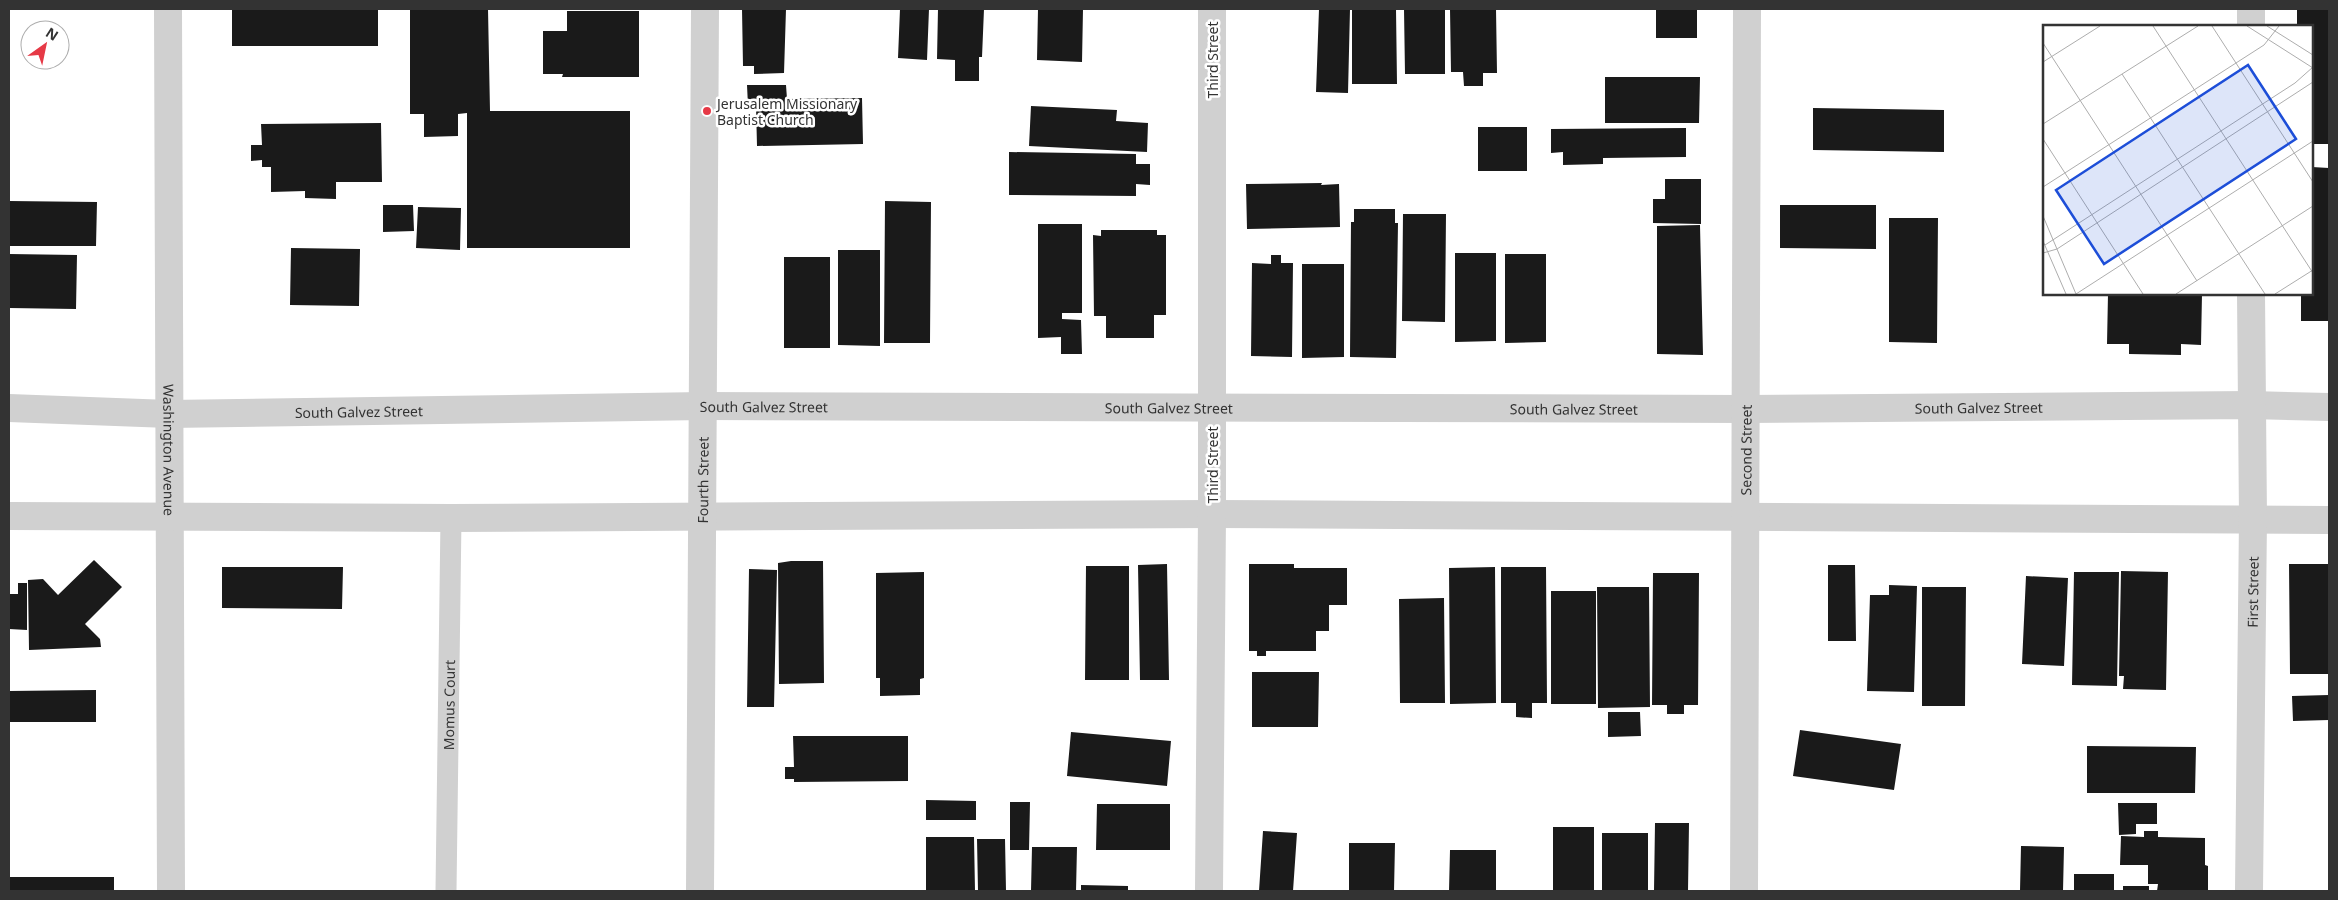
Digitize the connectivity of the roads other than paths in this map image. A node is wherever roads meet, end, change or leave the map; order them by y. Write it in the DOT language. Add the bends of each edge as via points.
graph roads {
  1 [pos="168,9"];
  2 [pos="705,9"];
  3 [pos="1212,9"];
  4 [pos="1747,9"];
  5 [pos="2250,9"];
  6 [pos="2250,25"];
  7 [pos="2250,295"];
  8 [pos="2250,405"];
  9 [pos="704,406"];
  10 [pos="1212,407"];
  11 [pos="2329,407"];
  12 [pos="9,408"];
  13 [pos="1746,410"];
  14 [pos="169,414"];
  15 [pos="1212,514"];
  16 [pos="9,516"];
  17 [pos="1746,516"];
  18 [pos="171,517"];
  19 [pos="702,517"];
  20 [pos="451,518"];
  21 [pos="2253,518"];
  22 [pos="2329,520"];
  23 [pos="171,891"];
  24 [pos="446,891"];
  25 [pos="700,891"];
  26 [pos="1210,891"];
  27 [pos="1744,891"];
  28 [pos="2250,891"];
  1 -- 14 [label="street, Washington Avenue"];
  2 -- 9 [label="street, Fourth Street"];
  3 -- 10 [label="street, Third Street"];
  4 -- 13 [label="street, Second Street"];
  5 -- 6 [label="street"];
  7 -- 8 [label="street, First Street"];
  8 -- 11 [label="street, South Galvez Street"];
  8 -- 13 [label="street, South Galvez Street"];
  8 -- 21 [label="street, First Street"];
  9 -- 10 [label="street, South Galvez Street"];
  9 -- 14 [label="street, South Galvez Street"];
  9 -- 19 [label="street, Fourth Street"];
  10 -- 13 [label="street, South Galvez Street"];
  10 -- 15 [label="street, Third Street"];
  12 -- 14 [label="street, South Galvez Street"];
  13 -- 17 [label="street, Second Street"];
  14 -- 18 [label="street, Washington Avenue"];
  15 -- 17 [label="street"];
  15 -- 19 [label="street"];
  15 -- 26 [label="street, Third Street"];
  16 -- 18 [label="street"];
  17 -- 21 [label="street"];
  17 -- 27 [label="street, Second Street"];
  18 -- 20 [label="street"];
  18 -- 23 [label="street, Washington Avenue"];
  19 -- 20 [label="street"];
  19 -- 25 [label="street, Fourth Street"];
  20 -- 24 [label="lane, Momus Court"];
  21 -- 22 [label="street"];
  21 -- 28 [label="street, First Street"];
}
